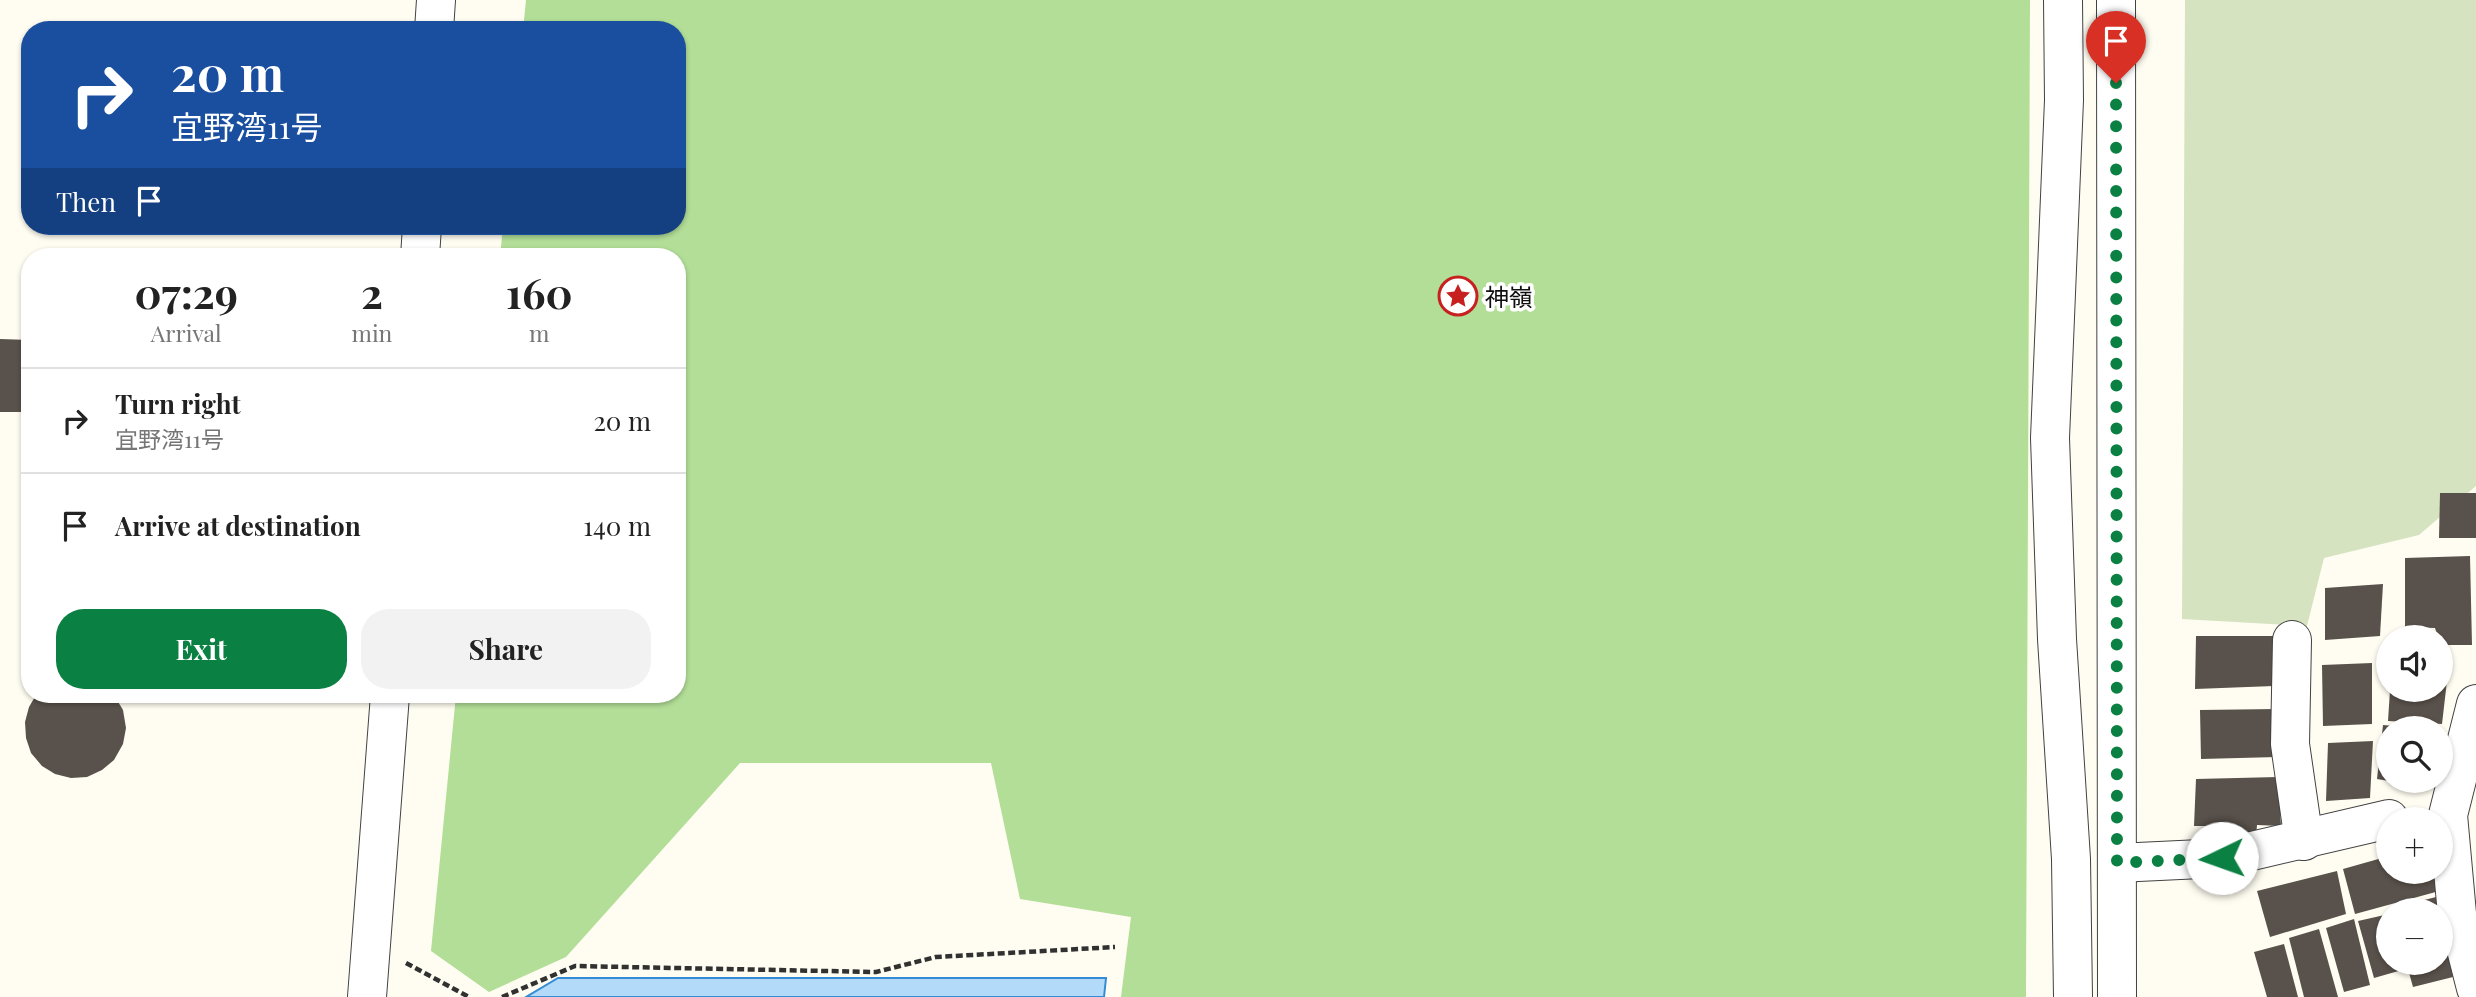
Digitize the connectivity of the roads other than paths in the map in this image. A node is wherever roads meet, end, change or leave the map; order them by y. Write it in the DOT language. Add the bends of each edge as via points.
graph roads {
  1 [pos="436,0"];
  2 [pos="2063,0"];
  3 [pos="2116,0"];
  4 [pos="435,21"];
  5 [pos="2292,640"];
  6 [pos="389,703"];
  7 [pos="2476,704"];
  8 [pos="2450,807"];
  9 [pos="2376,823"];
  10 [pos="2304,841"];
  11 [pos="2117,863"];
  12 [pos="2453,870"];
  13 [pos="2476,988"];
  14 [pos="367,997"];
  15 [pos="2073,997"];
  16 [pos="2116,997"];
  1 -- 4 [label="street"];
  2 -- 15 [label="street" via="2064,100 2050,438 2071,859"];
  3 -- 11 [label="street"];
  5 -- 10 [label="street" via="2290,744"];
  6 -- 14 [label="street"];
  7 -- 8 [label="street"];
  9 -- 10 [label="street"];
  10 -- 11 [label="street" via="2222,858"];
  11 -- 16 [label="street"];
  12 -- 13 [label="street" via="2457,914"];
}
